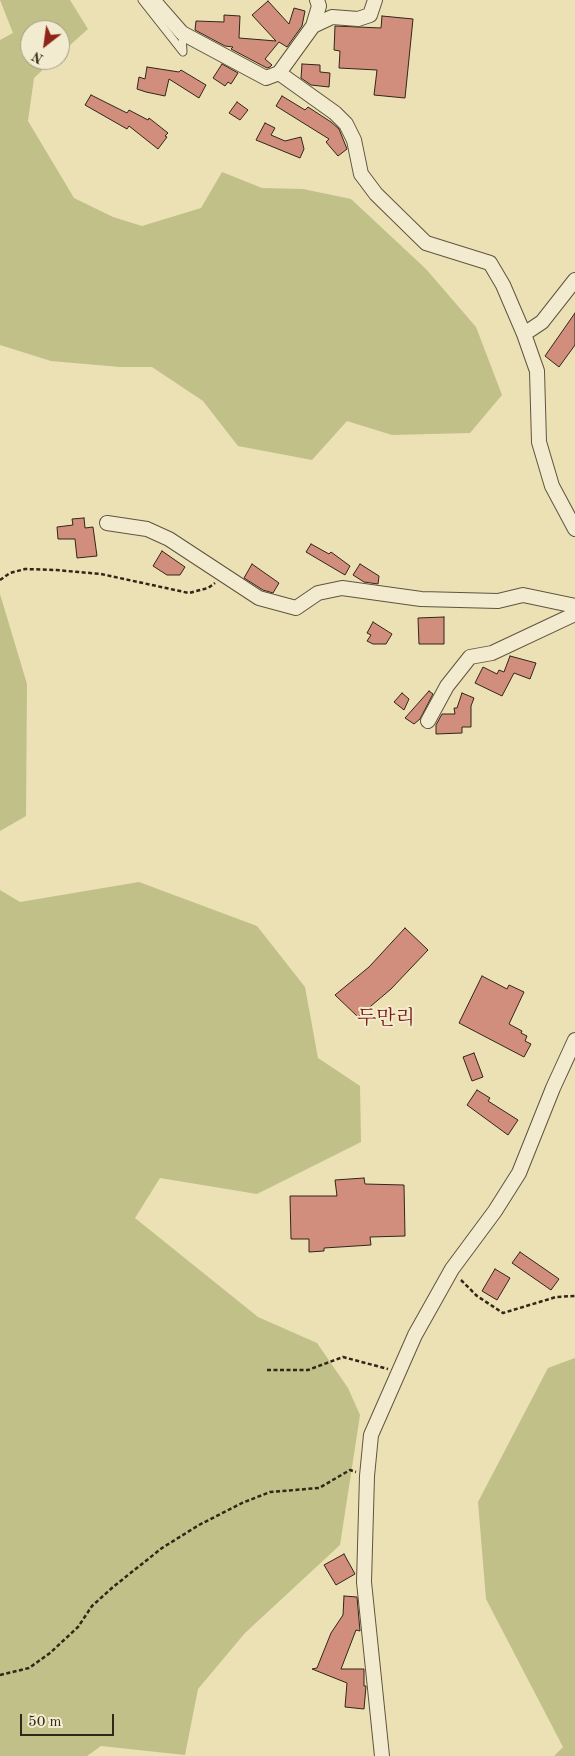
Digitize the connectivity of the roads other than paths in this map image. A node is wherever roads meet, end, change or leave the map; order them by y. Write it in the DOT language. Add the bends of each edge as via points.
graph roads {
  1 [pos="142,0"];
  2 [pos="153,0"];
  3 [pos="317,0"];
  4 [pos="375,0"];
  5 [pos="313,26"];
  6 [pos="182,34"];
  7 [pos="279,73"];
  8 [pos="575,280"];
  9 [pos="524,334"];
  10 [pos="106,523"];
  11 [pos="575,529"];
  12 [pos="575,606"];
  13 [pos="575,614"];
  14 [pos="428,721"];
  15 [pos="575,1040"];
  16 [pos="382,1756"];
  1 -- 6 [label="lane" via="183,52"];
  2 -- 6 [label="street"];
  3 -- 5 [label="street" via="319,6"];
  4 -- 5 [label="street" via="370,15 358,20 332,17"];
  5 -- 7 [label="street"];
  6 -- 7 [label="street" via="266,78"];
  7 -- 9 [label="street" via="346,124 354,140 361,174 376,194 426,243 490,263"];
  8 -- 9 [label="street" via="542,322"];
  9 -- 11 [label="street" via="537,371 539,442 552,486"];
  10 -- 12 [label="street" via="147,529 169,539 259,598 296,608 318,593 342,588 421,599 498,601 523,595"];
  13 -- 14 [label="street" via="492,653 470,657"];
  15 -- 16 [label="street" via="519,1173 452,1269 415,1335 371,1435 364,1582"];
}
